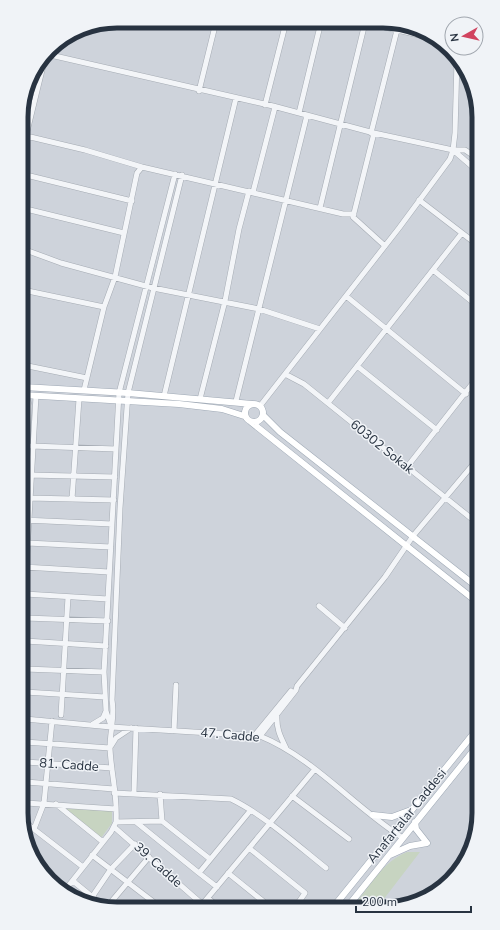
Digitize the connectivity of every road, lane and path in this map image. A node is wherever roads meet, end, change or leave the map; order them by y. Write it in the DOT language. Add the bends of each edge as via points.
graph roads {
  1 [pos="215,28"];
  2 [pos="284,28"];
  3 [pos="320,28"];
  4 [pos="365,28"];
  5 [pos="391,29"];
  6 [pos="397,30"];
  7 [pos="403,31"];
  8 [pos="413,33"];
  9 [pos="52,56"];
  10 [pos="457,67"];
  11 [pos="42,68"];
  12 [pos="199,91"];
  13 [pos="236,98"];
  14 [pos="265,105"];
  15 [pos="275,107"];
  16 [pos="300,113"];
  17 [pos="307,115"];
  18 [pos="28,121"];
  19 [pos="340,124"];
  20 [pos="373,133"];
  21 [pos="28,137"];
  22 [pos="453,150"];
  23 [pos="472,154"];
  24 [pos="142,167"];
  25 [pos="472,168"];
  26 [pos="176,174"];
  27 [pos="28,175"];
  28 [pos="182,175"];
  29 [pos="215,183"];
  30 [pos="251,192"];
  31 [pos="286,200"];
  32 [pos="419,200"];
  33 [pos="132,201"];
  34 [pos="320,208"];
  35 [pos="28,209"];
  36 [pos="354,214"];
  37 [pos="124,233"];
  38 [pos="462,233"];
  39 [pos="472,241"];
  40 [pos="385,246"];
  41 [pos="28,251"];
  42 [pos="433,270"];
  43 [pos="115,277"];
  44 [pos="147,286"];
  45 [pos="153,288"];
  46 [pos="28,291"];
  47 [pos="189,294"];
  48 [pos="346,296"];
  49 [pos="225,301"];
  50 [pos="472,302"];
  51 [pos="104,307"];
  52 [pos="259,309"];
  53 [pos="320,329"];
  54 [pos="387,329"];
  55 [pos="28,366"];
  56 [pos="357,366"];
  57 [pos="285,374"];
  58 [pos="87,378"];
  59 [pos="472,385"];
  60 [pos="28,387"];
  61 [pos="84,390"];
  62 [pos="119,393"];
  63 [pos="128,393"];
  64 [pos="466,394"];
  65 [pos="28,396"];
  66 [pos="36,396"];
  67 [pos="164,396"];
  68 [pos="79,399"];
  69 [pos="200,399"];
  70 [pos="28,400"];
  71 [pos="236,401"];
  72 [pos="118,402"];
  73 [pos="127,402"];
  74 [pos="328,403"];
  75 [pos="252,404"];
  76 [pos="260,406"];
  77 [pos="263,415"];
  78 [pos="244,416"];
  79 [pos="251,422"];
  80 [pos="436,430"];
  81 [pos="28,446"];
  82 [pos="76,448"];
  83 [pos="116,449"];
  84 [pos="407,467"];
  85 [pos="472,467"];
  86 [pos="28,474"];
  87 [pos="74,476"];
  88 [pos="115,477"];
  89 [pos="445,498"];
  90 [pos="72,499"];
  91 [pos="28,500"];
  92 [pos="114,500"];
  93 [pos="472,519"];
  94 [pos="28,521"];
  95 [pos="112,524"];
  96 [pos="413,536"];
  97 [pos="28,543"];
  98 [pos="407,546"];
  99 [pos="111,547"];
  100 [pos="28,567"];
  101 [pos="109,572"];
  102 [pos="472,583"];
  103 [pos="28,594"];
  104 [pos="68,597"];
  105 [pos="472,598"];
  106 [pos="108,599"];
  107 [pos="319,606"];
  108 [pos="28,618"];
  109 [pos="66,619"];
  110 [pos="108,621"];
  111 [pos="344,628"];
  112 [pos="28,641"];
  113 [pos="66,644"];
  114 [pos="106,646"];
  115 [pos="28,668"];
  116 [pos="64,671"];
  117 [pos="104,672"];
  118 [pos="176,685"];
  119 [pos="297,686"];
  120 [pos="28,692"];
  121 [pos="62,695"];
  122 [pos="105,697"];
  123 [pos="106,712"];
  124 [pos="277,714"];
  125 [pos="61,715"];
  126 [pos="28,719"];
  127 [pos="52,721"];
  128 [pos="93,724"];
  129 [pos="111,727"];
  130 [pos="134,728"];
  131 [pos="174,731"];
  132 [pos="472,735"];
  133 [pos="257,736"];
  134 [pos="28,742"];
  135 [pos="50,744"];
  136 [pos="110,748"];
  137 [pos="288,750"];
  138 [pos="472,752"];
  139 [pos="28,762"];
  140 [pos="48,764"];
  141 [pos="112,768"];
  142 [pos="315,769"];
  143 [pos="28,782"];
  144 [pos="46,784"];
  145 [pos="114,791"];
  146 [pos="134,794"];
  147 [pos="160,794"];
  148 [pos="292,796"];
  149 [pos="28,803"];
  150 [pos="44,803"];
  151 [pos="56,804"];
  152 [pos="116,809"];
  153 [pos="413,809"];
  154 [pos="250,811"];
  155 [pos="373,815"];
  156 [pos="162,821"];
  157 [pos="136,822"];
  158 [pos="415,822"];
  159 [pos="269,823"];
  160 [pos="29,825"];
  161 [pos="115,825"];
  162 [pos="34,829"];
  163 [pos="394,832"];
  164 [pos="403,838"];
  165 [pos="349,839"];
  166 [pos="103,842"];
  167 [pos="135,844"];
  168 [pos="249,848"];
  169 [pos="92,855"];
  170 [pos="389,855"];
  171 [pos="149,857"];
  172 [pos="210,859"];
  173 [pos="83,867"];
  174 [pos="326,868"];
  175 [pos="111,869"];
  176 [pos="199,873"];
  177 [pos="228,873"];
  178 [pos="73,881"];
  179 [pos="127,882"];
  180 [pos="68,887"];
  181 [pos="217,887"];
  182 [pos="92,897"];
  183 [pos="208,898"];
  184 [pos="95,899"];
  185 [pos="111,902"];
  186 [pos="153,902"];
  187 [pos="198,902"];
  188 [pos="204,902"];
  189 [pos="212,902"];
  190 [pos="264,902"];
  191 [pos="299,902"];
  192 [pos="337,902"];
  193 [pos="351,902"];
  1 -- 12 [label="street"];
  2 -- 14 [label="street"];
  3 -- 16 [label="street"];
  4 -- 19 [label="street"];
  5 -- 6 [label="street"];
  6 -- 7 [label="street"];
  6 -- 20 [label="street"];
  7 -- 8 [label="street"];
  9 -- 12 [label="street"];
  10 -- 22 [label="street"];
  11 -- 18 [label="street"];
  12 -- 13 [label="street"];
  13 -- 14 [label="street"];
  13 -- 29 [label="street"];
  14 -- 15 [label="street"];
  15 -- 16 [label="street"];
  15 -- 30 [label="street"];
  16 -- 17 [label="street"];
  17 -- 19 [label="street"];
  17 -- 31 [label="street"];
  19 -- 20 [label="street"];
  19 -- 34 [label="street"];
  20 -- 22 [label="street"];
  20 -- 36 [label="street"];
  21 -- 24 [label="street"];
  22 -- 23 [label="street" via="466,150"];
  22 -- 25 [label="street"];
  22 -- 32 [label="street" via="450,159"];
  24 -- 26 [label="street"];
  24 -- 33 [label="street" via="137,173"];
  26 -- 28 [label="street"];
  26 -- 44 [label="street"];
  27 -- 33 [label="street"];
  28 -- 29 [label="street"];
  28 -- 45 [label="street"];
  29 -- 30 [label="street"];
  29 -- 47 [label="street"];
  30 -- 31 [label="street"];
  30 -- 49 [label="street" via="239,229"];
  31 -- 34 [label="street"];
  31 -- 52 [label="street"];
  32 -- 38 [label="street"];
  32 -- 40 [label="street"];
  33 -- 37 [label="street"];
  34 -- 36 [label="street"];
  35 -- 37 [label="street"];
  36 -- 40 [label="street" via="353,217"];
  37 -- 43 [label="street"];
  38 -- 39 [label="street"];
  38 -- 42 [label="street"];
  40 -- 48 [label="street"];
  41 -- 43 [label="street" via="61,263"];
  42 -- 50 [label="street"];
  42 -- 54 [label="street"];
  43 -- 44 [label="street"];
  43 -- 51 [label="street"];
  44 -- 45 [label="street"];
  44 -- 62 [label="street"];
  45 -- 47 [label="street"];
  45 -- 63 [label="street"];
  46 -- 51 [label="street"];
  47 -- 49 [label="street"];
  47 -- 67 [label="street"];
  48 -- 53 [label="street"];
  48 -- 54 [label="street"];
  49 -- 52 [label="street"];
  49 -- 69 [label="street"];
  51 -- 58 [label="street"];
  52 -- 53 [label="street"];
  52 -- 71 [label="street"];
  53 -- 57 [label="street"];
  54 -- 56 [label="street"];
  54 -- 64 [label="street"];
  55 -- 58 [label="street"];
  56 -- 74 [label="street"];
  56 -- 80 [label="street"];
  57 -- 74 [label="street, 60302 Sokak" via="304,384"];
  57 -- 76 [label="street"];
  58 -- 61 [label="street"];
  59 -- 64 [label="street"];
  60 -- 61 [label="main road"];
  61 -- 62 [label="main road"];
  62 -- 63 [label="main road"];
  62 -- 72 [label="street"];
  63 -- 67 [label="main road"];
  63 -- 73 [label="street"];
  64 -- 80 [label="street"];
  65 -- 66 [label="main road"];
  66 -- 68 [label="main road"];
  66 -- 81 [label="street"];
  67 -- 69 [label="main road"];
  68 -- 72 [label="main road"];
  68 -- 82 [label="street"];
  69 -- 71 [label="main road"];
  70 -- 81 [label="street"];
  71 -- 75 [label="main road"];
  72 -- 73 [label="main road"];
  72 -- 83 [label="street"];
  73 -- 78 [label="main road" via="222,409"];
  73 -- 129 [label="street" via="119,524 112,700 114,714"];
  74 -- 84 [label="street, 60302 Sokak"];
  75 -- 76 [label="main road"];
  75 -- 78 [label="main road" via="245,409"];
  76 -- 77 [label="main road"];
  77 -- 79 [label="main road" via="258,422"];
  77 -- 96 [label="main road" via="280,432"];
  78 -- 79 [label="main road"];
  79 -- 98 [label="main road"];
  80 -- 84 [label="street"];
  81 -- 82 [label="street"];
  82 -- 83 [label="street"];
  82 -- 87 [label="street"];
  83 -- 88 [label="street"];
  84 -- 89 [label="street, 60302 Sokak"];
  85 -- 89 [label="street"];
  86 -- 87 [label="street"];
  87 -- 88 [label="street"];
  87 -- 90 [label="street"];
  88 -- 92 [label="street"];
  89 -- 93 [label="street, 60302 Sokak"];
  89 -- 96 [label="street"];
  90 -- 91 [label="street"];
  90 -- 92 [label="street"];
  92 -- 95 [label="street"];
  94 -- 95 [label="street"];
  95 -- 99 [label="street"];
  96 -- 98 [label="street"];
  96 -- 102 [label="main road"];
  97 -- 99 [label="street"];
  98 -- 105 [label="main road"];
  98 -- 111 [label="street"];
  99 -- 101 [label="street"];
  100 -- 101 [label="street"];
  101 -- 106 [label="street"];
  103 -- 104 [label="street"];
  104 -- 106 [label="street"];
  104 -- 109 [label="street"];
  106 -- 110 [label="street"];
  107 -- 111 [label="street"];
  108 -- 109 [label="street"];
  109 -- 110 [label="street"];
  109 -- 113 [label="street"];
  110 -- 114 [label="street"];
  111 -- 119 [label="street"];
  112 -- 113 [label="street"];
  113 -- 114 [label="street"];
  113 -- 116 [label="street"];
  114 -- 117 [label="street"];
  115 -- 116 [label="street"];
  116 -- 117 [label="street"];
  116 -- 121 [label="street"];
  117 -- 122 [label="street"];
  118 -- 131 [label="street"];
  119 -- 124 [label="street"];
  119 -- 133 [label="street"];
  120 -- 121 [label="street"];
  121 -- 122 [label="street"];
  121 -- 125 [label="street"];
  122 -- 123 [label="street"];
  123 -- 128 [label="street" via="103,718"];
  123 -- 129 [label="street"];
  124 -- 133 [label="street"];
  124 -- 137 [label="street" via="276,725 279,735"];
  126 -- 127 [label="street, 47. Cadde"];
  127 -- 128 [label="street, 47. Cadde"];
  127 -- 135 [label="street"];
  128 -- 129 [label="street, 47. Cadde"];
  129 -- 130 [label="street, 47. Cadde"];
  129 -- 136 [label="street"];
  130 -- 131 [label="street, 47. Cadde"];
  130 -- 136 [label="street" via="116,738"];
  130 -- 146 [label="street"];
  131 -- 133 [label="street, 47. Cadde"];
  132 -- 153 [label="main road, Anafartalar Caddesi"];
  133 -- 137 [label="street, 47. Cadde"];
  134 -- 135 [label="street"];
  135 -- 136 [label="street"];
  135 -- 140 [label="street"];
  136 -- 141 [label="street"];
  137 -- 142 [label="street, 47. Cadde"];
  138 -- 158 [label="main road, Anafartalar Caddesi"];
  139 -- 140 [label="street, 81. Cadde"];
  140 -- 141 [label="street, 81. Cadde"];
  140 -- 144 [label="street"];
  141 -- 145 [label="street"];
  142 -- 148 [label="street"];
  142 -- 155 [label="street, 47. Cadde"];
  143 -- 144 [label="street"];
  144 -- 145 [label="street"];
  144 -- 150 [label="street"];
  145 -- 146 [label="street"];
  145 -- 152 [label="street"];
  146 -- 147 [label="street"];
  147 -- 154 [label="street" via="231,799"];
  147 -- 156 [label="street"];
  148 -- 159 [label="street"];
  148 -- 165 [label="street"];
  149 -- 150 [label="street"];
  150 -- 151 [label="street"];
  150 -- 162 [label="street"];
  151 -- 152 [label="street"];
  151 -- 166 [label="street"];
  152 -- 161 [label="street"];
  153 -- 155 [label="main road" via="392,817"];
  153 -- 163 [label="main road, Anafartalar Caddesi"];
  154 -- 159 [label="street"];
  154 -- 172 [label="street"];
  155 -- 163 [label="street, 47. Cadde"];
  156 -- 157 [label="street"];
  156 -- 172 [label="street"];
  157 -- 161 [label="street"];
  157 -- 176 [label="street"];
  158 -- 164 [label="main road, Anafartalar Caddesi"];
  158 -- 170 [label="main road" via="416,829 427,843 410,846"];
  159 -- 168 [label="street"];
  159 -- 174 [label="street"];
  160 -- 162 [label="street"];
  161 -- 166 [label="street"];
  161 -- 167 [label="street, 39. Cadde"];
  162 -- 173 [label="street"];
  163 -- 164 [label="street, 47. Cadde"];
  163 -- 192 [label="main road, Anafartalar Caddesi"];
  164 -- 170 [label="main road, Anafartalar Caddesi"];
  166 -- 169 [label="street"];
  167 -- 171 [label="street, 39. Cadde"];
  167 -- 175 [label="street"];
  168 -- 177 [label="street"];
  168 -- 191 [label="street" via="305,893"];
  169 -- 173 [label="street"];
  169 -- 175 [label="street"];
  170 -- 193 [label="main road, Anafartalar Caddesi"];
  171 -- 179 [label="street"];
  171 -- 187 [label="street, 39. Cadde"];
  172 -- 176 [label="street"];
  173 -- 178 [label="street"];
  175 -- 179 [label="street"];
  175 -- 182 [label="street"];
  176 -- 181 [label="street"];
  177 -- 181 [label="street"];
  177 -- 190 [label="street"];
  178 -- 180 [label="street"];
  178 -- 182 [label="street"];
  179 -- 185 [label="street"];
  179 -- 186 [label="street"];
  181 -- 183 [label="street"];
  182 -- 184 [label="street"];
  183 -- 188 [label="street"];
  183 -- 189 [label="street"];
}
